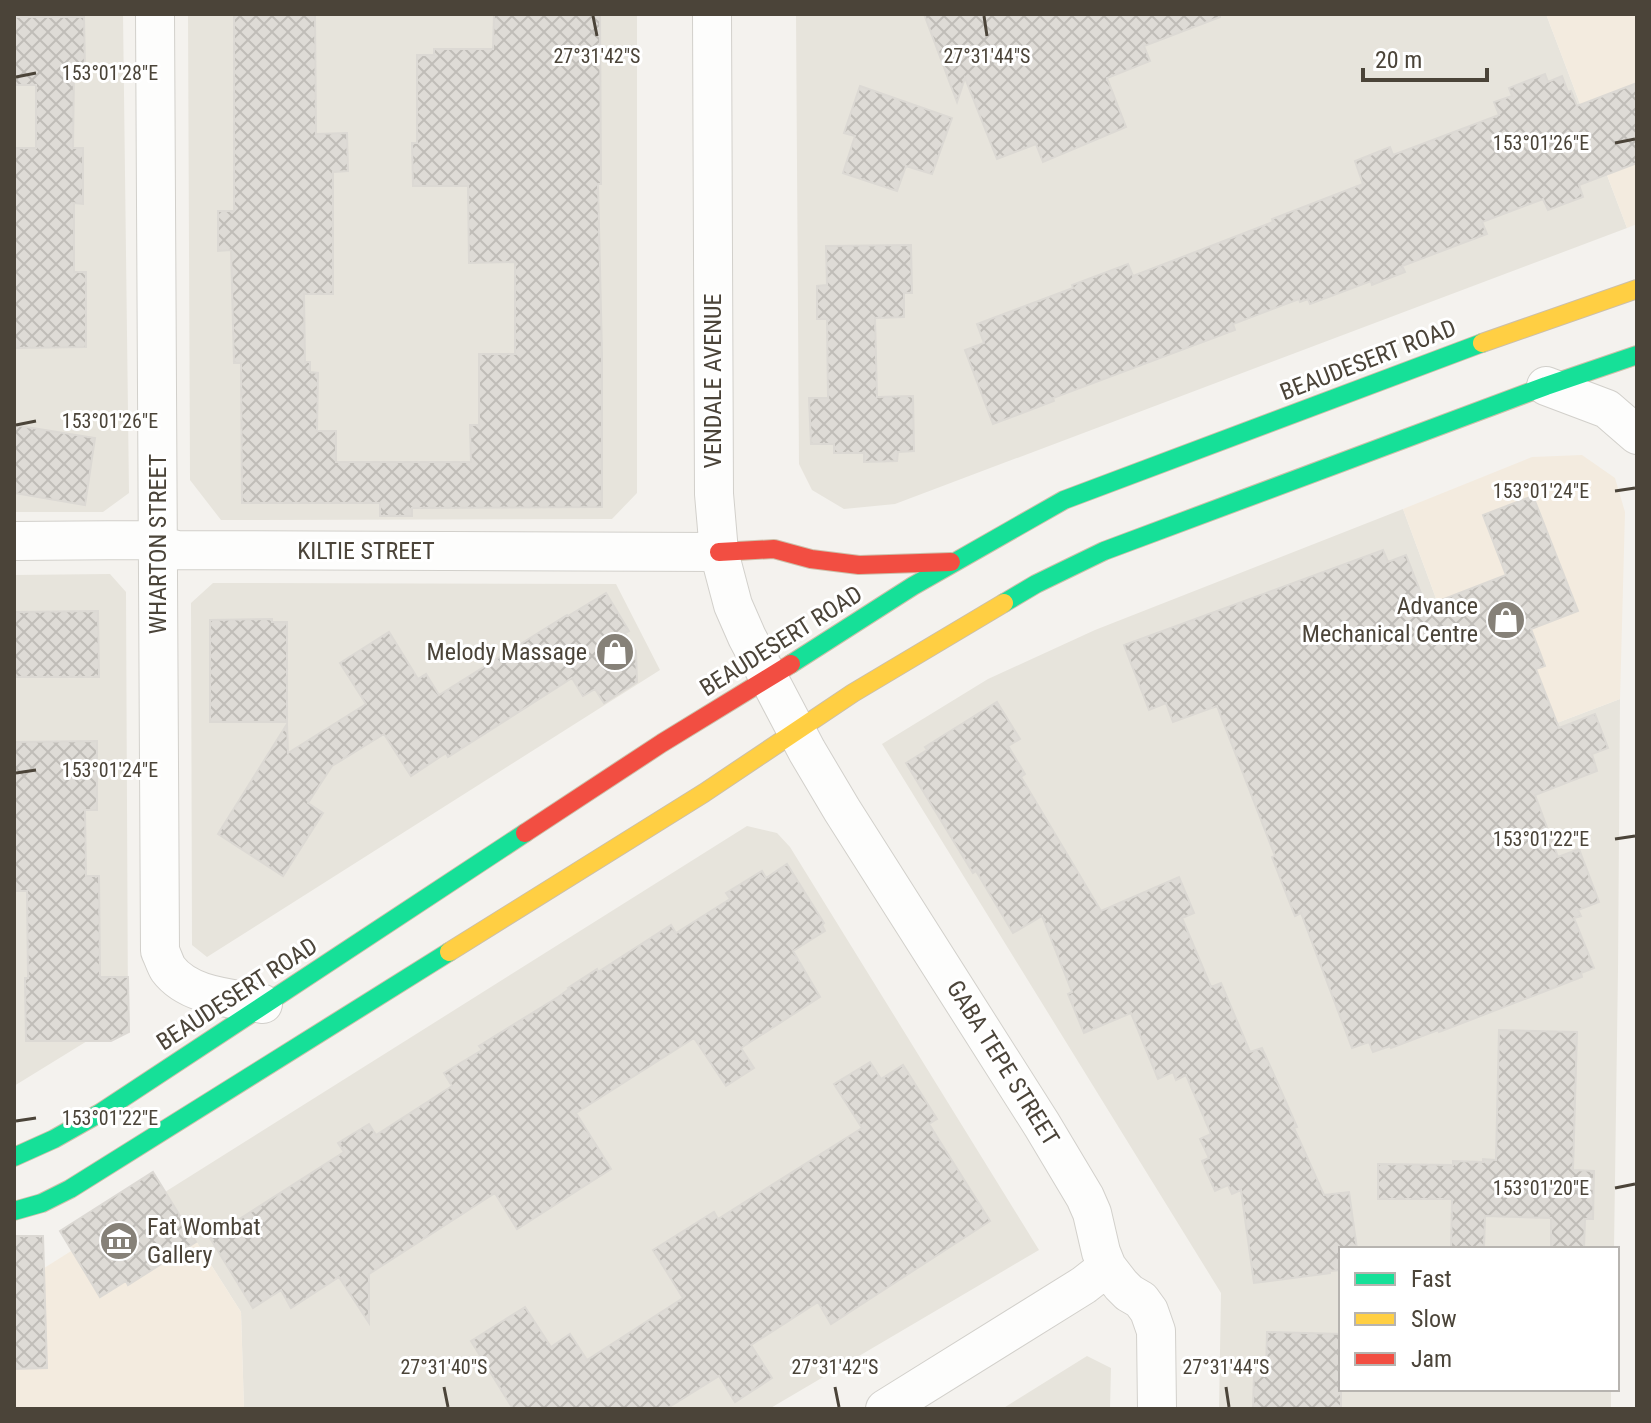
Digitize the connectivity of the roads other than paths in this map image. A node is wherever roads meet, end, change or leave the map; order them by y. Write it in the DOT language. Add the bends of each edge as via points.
graph roads {
  1 [pos="155,14"];
  2 [pos="712,14"];
  3 [pos="1637,289"];
  4 [pos="1637,355"];
  5 [pos="1546,386"];
  6 [pos="1637,435"];
  7 [pos="14,541"];
  8 [pos="158,545"];
  9 [pos="719,552"];
  10 [pos="955,562"];
  11 [pos="769,678"];
  12 [pos="796,730"];
  13 [pos="263,1004"];
  14 [pos="14,1157"];
  15 [pos="14,1211"];
  16 [pos="1107,1267"];
  17 [pos="885,1409"];
  18 [pos="1157,1409"];
  1 -- 8 [label="street, WHARTON STREET"];
  2 -- 9 [label="street, VENDALE AVENUE" via="714,494"];
  3 -- 10 [label="highway, BEAUDESERT ROAD" via="1064,500"];
  4 -- 5 [label="highway"];
  5 -- 6 [label="street" via="1607,409"];
  5 -- 12 [label="highway" via="1104,551 1036,584"];
  7 -- 8 [label="street, KILTIE STREET" via="134,540"];
  8 -- 9 [label="street, KILTIE STREET" via="177,550"];
  8 -- 13 [label="street, WHARTON STREET" via="160,951 185,984"];
  9 -- 10 [label="highway" via="774,549 859,565"];
  9 -- 11 [label="street, VENDALE AVENUE" via="733,605"];
  10 -- 11 [label="highway, BEAUDESERT ROAD"];
  11 -- 12 [label="street, VENDALE AVENUE"];
  11 -- 13 [label="highway, BEAUDESERT ROAD"];
  12 -- 15 [label="highway" via="704,793 70,1189"];
  12 -- 16 [label="street, GABA TEPE STREET" via="1085,1197"];
  13 -- 14 [label="highway, BEAUDESERT ROAD" via="100,1113"];
  16 -- 17 [label="street"];
  16 -- 18 [label="street, GABA TEPE STREET" via="1141,1300 1153,1321"];
}
